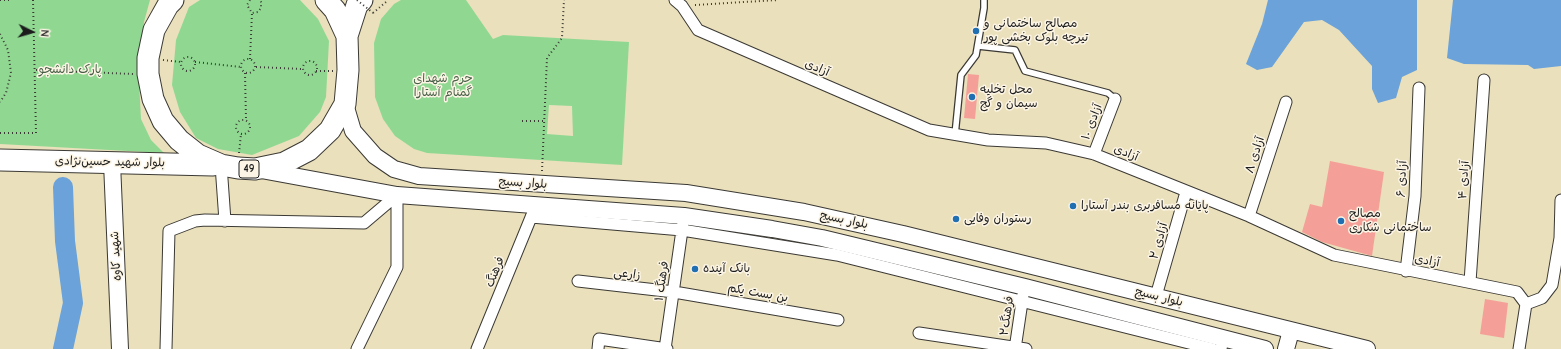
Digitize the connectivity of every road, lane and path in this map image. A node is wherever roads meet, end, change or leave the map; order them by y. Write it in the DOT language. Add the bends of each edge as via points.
graph roads {
  1 [pos="0,0"];
  2 [pos="10,0"];
  3 [pos="32,0"];
  4 [pos="173,0"];
  5 [pos="250,0"];
  6 [pos="258,0"];
  7 [pos="326,0"];
  8 [pos="357,0"];
  9 [pos="362,0"];
  10 [pos="564,0"];
  11 [pos="778,0"];
  12 [pos="984,0"];
  13 [pos="386,2"];
  14 [pos="678,3"];
  15 [pos="252,13"];
  16 [pos="0,34"];
  17 [pos="347,36"];
  18 [pos="978,46"];
  19 [pos="250,59"];
  20 [pos="195,62"];
  21 [pos="241,67"];
  22 [pos="256,67"];
  23 [pos="302,69"];
  24 [pos="36,70"];
  25 [pos="245,73"];
  26 [pos="148,74"];
  27 [pos="1484,80"];
  28 [pos="1419,88"];
  29 [pos="1115,99"];
  30 [pos="0,102"];
  31 [pos="1286,102"];
  32 [pos="345,104"];
  33 [pos="246,120"];
  34 [pos="522,121"];
  35 [pos="544,121"];
  36 [pos="0,133"];
  37 [pos="955,135"];
  38 [pos="1094,154"];
  39 [pos="0,160"];
  40 [pos="112,162"];
  41 [pos="221,165"];
  42 [pos="256,169"];
  43 [pos="541,184"];
  44 [pos="1186,192"];
  45 [pos="686,193"];
  46 [pos="397,195"];
  47 [pos="1561,200"];
  48 [pos="534,211"];
  49 [pos="1249,216"];
  50 [pos="225,221"];
  51 [pos="683,223"];
  52 [pos="1406,271"];
  53 [pos="578,281"];
  54 [pos="1470,282"];
  55 [pos="674,292"];
  56 [pos="1023,294"];
  57 [pos="1156,296"];
  58 [pos="1526,304"];
  59 [pos="838,320"];
  60 [pos="1291,331"];
  61 [pos="919,333"];
  62 [pos="1219,345"];
  63 [pos="1019,348"];
  64 [pos="120,349"];
  65 [pos="166,349"];
  66 [pos="357,349"];
  67 [pos="478,349"];
  68 [pos="598,349"];
  69 [pos="666,349"];
  70 [pos="1265,349"];
  71 [pos="1286,349"];
  72 [pos="1367,349"];
  73 [pos="1519,349"];
  1 -- 2 [label="path"];
  3 -- 24 [label="path"];
  4 -- 26 [label="highway, 49" via="154,30 148,58"];
  5 -- 15 [label="path" via="247,6"];
  6 -- 15 [label="path" via="261,2 261,8 258,12"];
  7 -- 17 [label="highway, 49" via="335,10"];
  8 -- 13 [label="path, bridge" via="373,13"];
  9 -- 17 [label="highway"];
  10 -- 35 [label="path" via="562,38 547,58"];
  11 -- 14 [label="path"];
  12 -- 18 [label="lane"];
  14 -- 37 [label="street, آزادی" via="698,30 929,130"];
  15 -- 19 [label="path"];
  16 -- 30 [label="path" via="8,50 11,73 6,93"];
  17 -- 32 [label="highway, 49"];
  18 -- 29 [label="lane" via="1015,50 1026,70 1108,93"];
  18 -- 37 [label="lane" via="976,55 961,75"];
  19 -- 21 [label="path" via="245,59"];
  19 -- 22 [label="path" via="255,62"];
  20 -- 20 [label="path" via="191,57 185,57 181,66 188,72 193,70"];
  20 -- 21 [label="path"];
  21 -- 25 [label="path"];
  22 -- 23 [label="path"];
  22 -- 25 [label="path" via="252,73"];
  23 -- 23 [label="path" via="309,75 316,71 317,66 308,60 303,63"];
  24 -- 26 [label="path"];
  24 -- 36 [label="path" via="36,133"];
  25 -- 33 [label="path"];
  26 -- 41 [label="highway, 49" via="153,99 163,121 178,140 198,155"];
  27 -- 54 [label="street, آزادی ۴"];
  28 -- 52 [label="street, آزادی ۶" via="1415,196"];
  29 -- 38 [label="street, آزادی ۱۰"];
  31 -- 49 [label="street, آزادی ۸"];
  32 -- 42 [label="highway, 49" via="330,130 310,150 284,163"];
  32 -- 43 [label="main road, بلوار بسیج / 49" via="353,131 375,156 394,169 419,176"];
  33 -- 33 [label="path" via="237,122 237,131 241,134 246,134 250,130 250,124"];
  34 -- 35 [label="path"];
  35 -- 43 [label="path"];
  37 -- 38 [label="street, آزادی" via="988,140 1046,143"];
  38 -- 44 [label="street, آزادی"];
  39 -- 40 [label="highway, بلوار شهید حسین‌نژادی / 49"];
  40 -- 41 [label="highway, بلوار شهید حسین‌نژادی / 49"];
  40 -- 64 [label="main road, شهید کاوه"];
  41 -- 42 [label="highway, 49"];
  41 -- 50 [label="street"];
  42 -- 46 [label="main road, بلوار بسیج / 49"];
  43 -- 45 [label="main road, بلوار بسیج / 49"];
  44 -- 49 [label="street, آزادی"];
  44 -- 57 [label="street, آزادی ۲"];
  45 -- 51 [label="main road"];
  45 -- 57 [label="main road, بلوار بسیج / 49" via="840,219"];
  46 -- 48 [label="main road, بلوار بسیج / 49"];
  46 -- 50 [label="street" via="364,224"];
  46 -- 66 [label="street" via="397,267"];
  47 -- 58 [label="street" via="1560,238 1552,285 1542,298"];
  48 -- 51 [label="main road, بلوار بسیج / 49"];
  48 -- 67 [label="street, فرهنگ"];
  49 -- 52 [label="street, آزادی" via="1334,255"];
  50 -- 65 [label="street" via="195,221 168,231"];
  51 -- 55 [label="street, فرهنگ ۱"];
  51 -- 56 [label="main road, بلوار بسیج / 49" via="822,238"];
  52 -- 54 [label="street, آزادی"];
  53 -- 55 [label="street, زارعی"];
  54 -- 58 [label="street, آزادی" via="1517,292"];
  55 -- 59 [label="street, بن بست یکم"];
  55 -- 69 [label="street, فرهنگ ۱"];
  56 -- 62 [label="main road, بلوار بسیج / 49"];
  56 -- 63 [label="street, فرهنگ۲"];
  57 -- 60 [label="main road, بلوار بسیج / 49"];
  58 -- 73 [label="street"];
  60 -- 71 [label="main road"];
  60 -- 72 [label="main road, بلوار بسیج / 49"];
  61 -- 63 [label="street"];
  62 -- 70 [label="main road, بلوار بسیج / 49"];
  68 -- 69 [label="street" via="599,339"];
}
